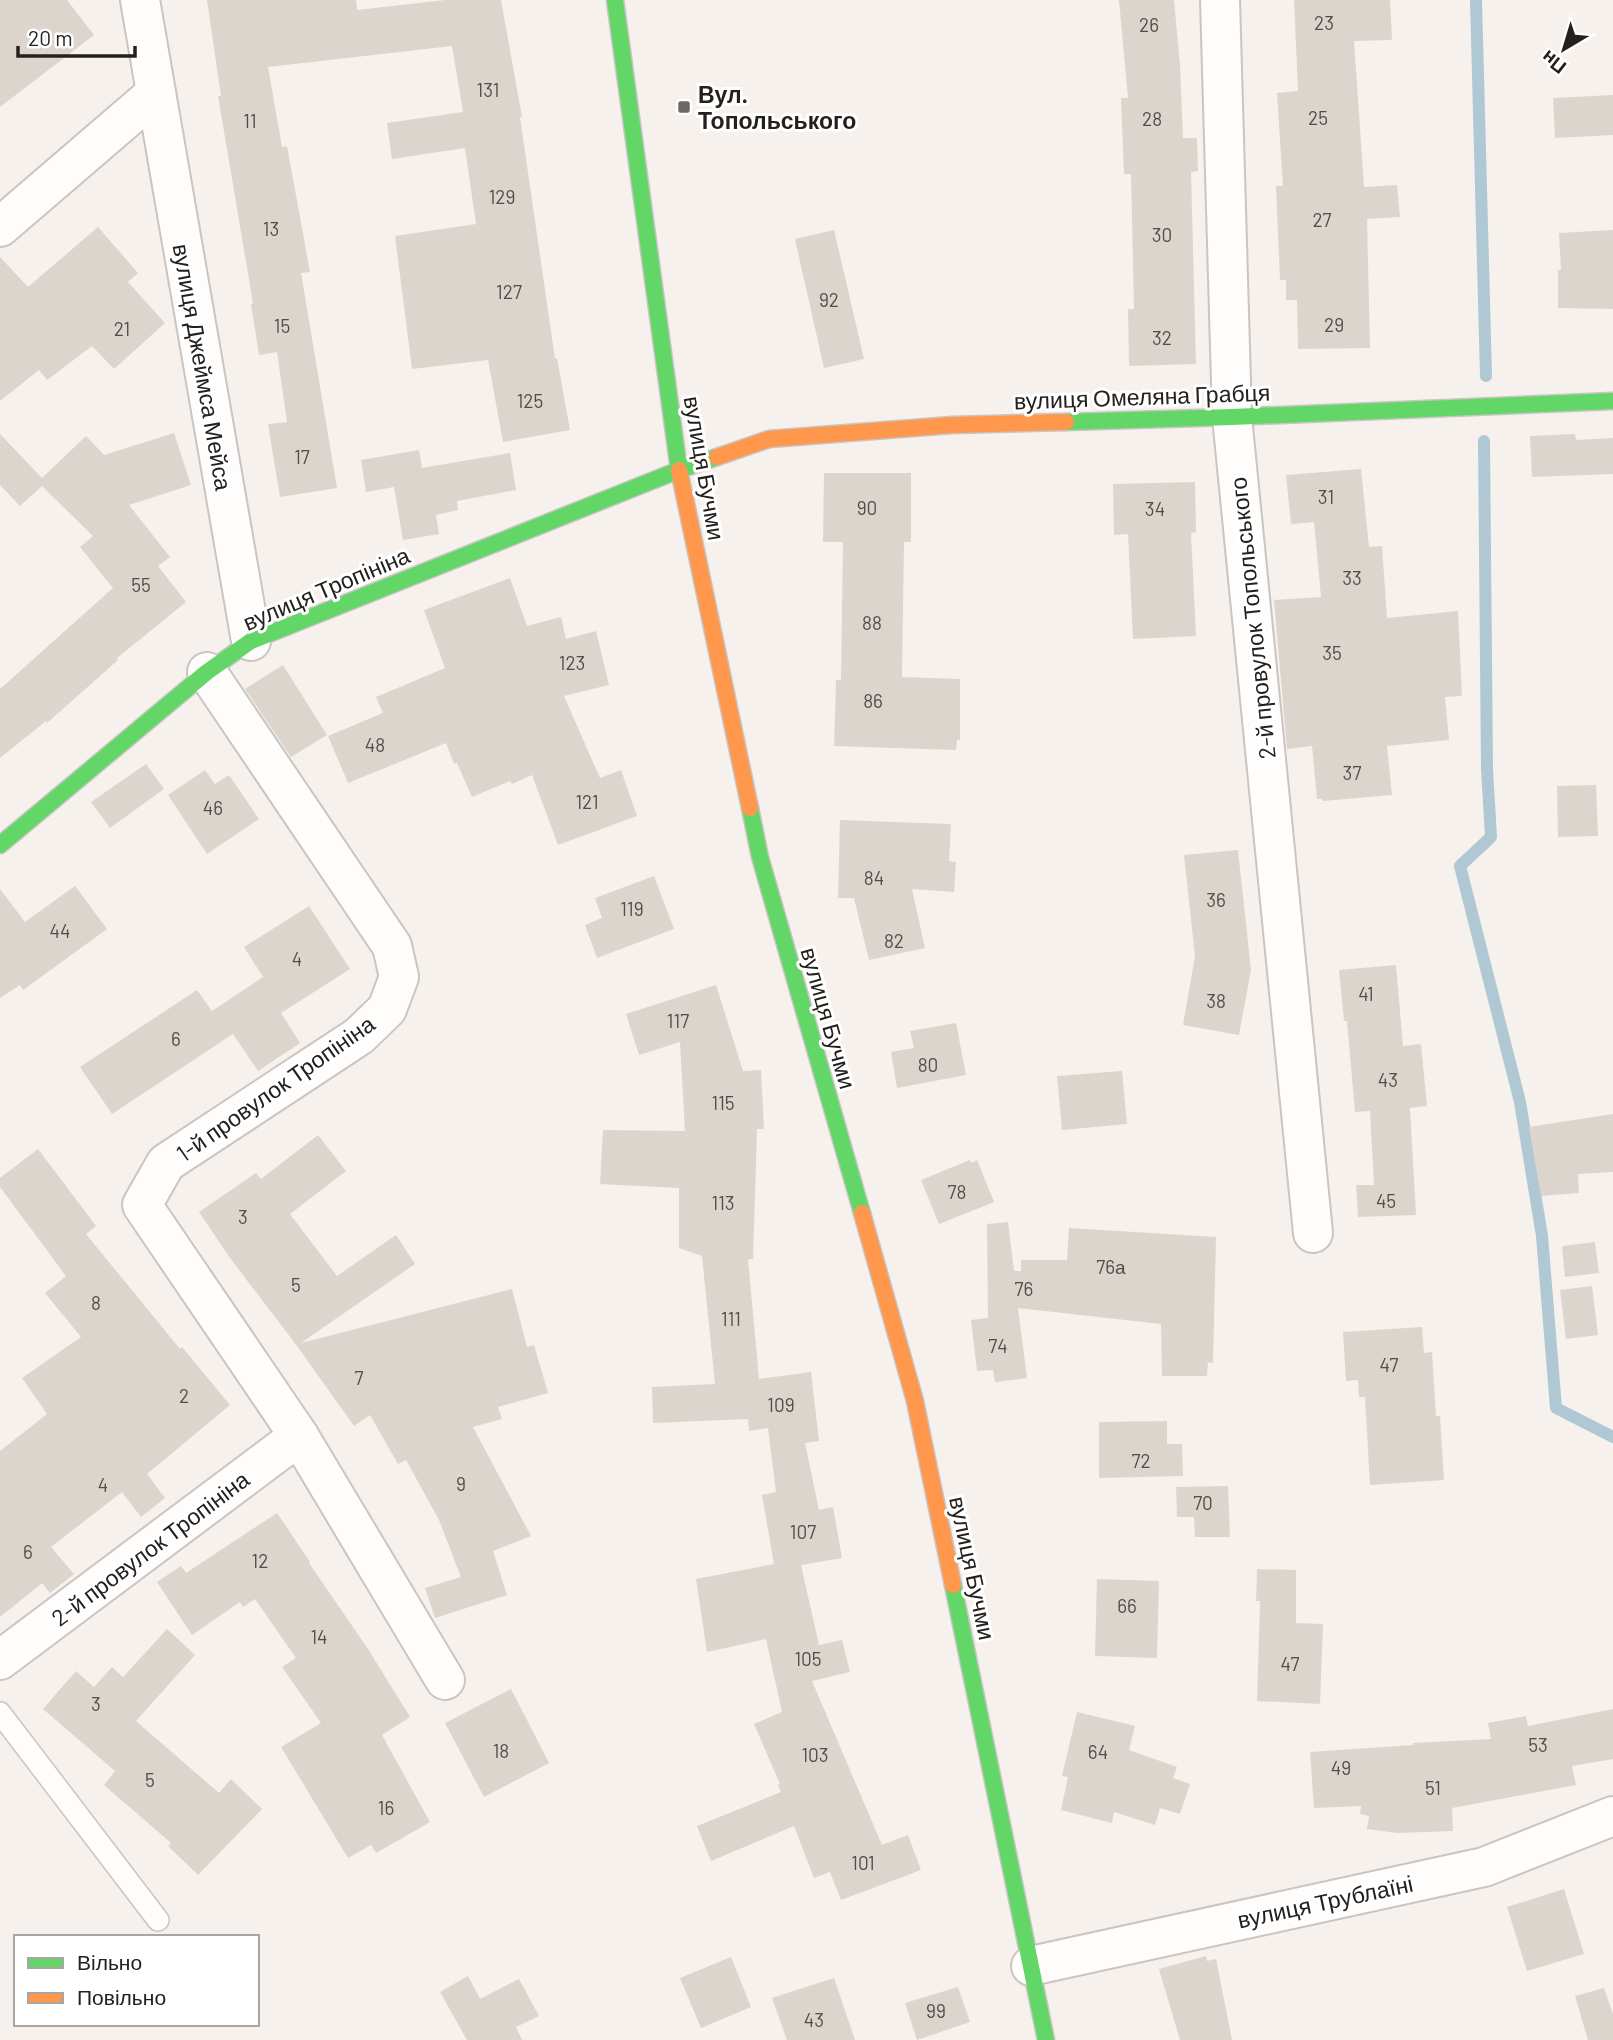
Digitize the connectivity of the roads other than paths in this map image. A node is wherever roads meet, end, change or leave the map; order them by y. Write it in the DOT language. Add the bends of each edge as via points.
graph roads {
  1 [pos="140,0"];
  2 [pos="615,0"];
  3 [pos="1220,0"];
  4 [pos="156,93"];
  5 [pos="0,228"];
  6 [pos="1613,401"];
  7 [pos="1232,417"];
  8 [pos="679,470"];
  9 [pos="251,641"];
  10 [pos="207,672"];
  11 [pos="0,845"];
  12 [pos="1313,1233"];
  13 [pos="299,1436"];
  14 [pos="0,1660"];
  15 [pos="445,1680"];
  16 [pos="0,1713"];
  17 [pos="1613,1816"];
  18 [pos="158,1920"];
  19 [pos="1031,1966"];
  20 [pos="1046,2040"];
  1 -- 4 [label="street, вулиця Джеймса Мейса"];
  2 -- 8 [label="street, вулиця Бучми"];
  3 -- 7 [label="street, 2-й провулок Топольського"];
  4 -- 5 [label="street"];
  4 -- 9 [label="street, вулиця Джеймса Мейса"];
  6 -- 7 [label="street, вулиця Омеляна Грабця"];
  7 -- 8 [label="street, вулиця Омеляна Грабця" via="952,425 768,439"];
  7 -- 12 [label="street, 2-й провулок Топольського"];
  8 -- 9 [label="street, вулиця Тропініна"];
  8 -- 19 [label="street, вулиця Бучми" via="760,857 915,1401"];
  9 -- 10 [label="street, вулиця Тропініна"];
  10 -- 11 [label="street, вулиця Тропініна"];
  10 -- 13 [label="street, 1-й провулок Тропініна" via="392,946 399,977 387,1009 359,1036 166,1163 142,1205"];
  13 -- 14 [label="street, 2-й провулок Тропініна"];
  13 -- 15 [label="street, 1-й провулок Тропініна"];
  16 -- 18 [label="lane"];
  17 -- 19 [label="street, вулиця Трублаїні" via="1484,1867"];
  19 -- 20 [label="street, вулиця Бучми"];
}
